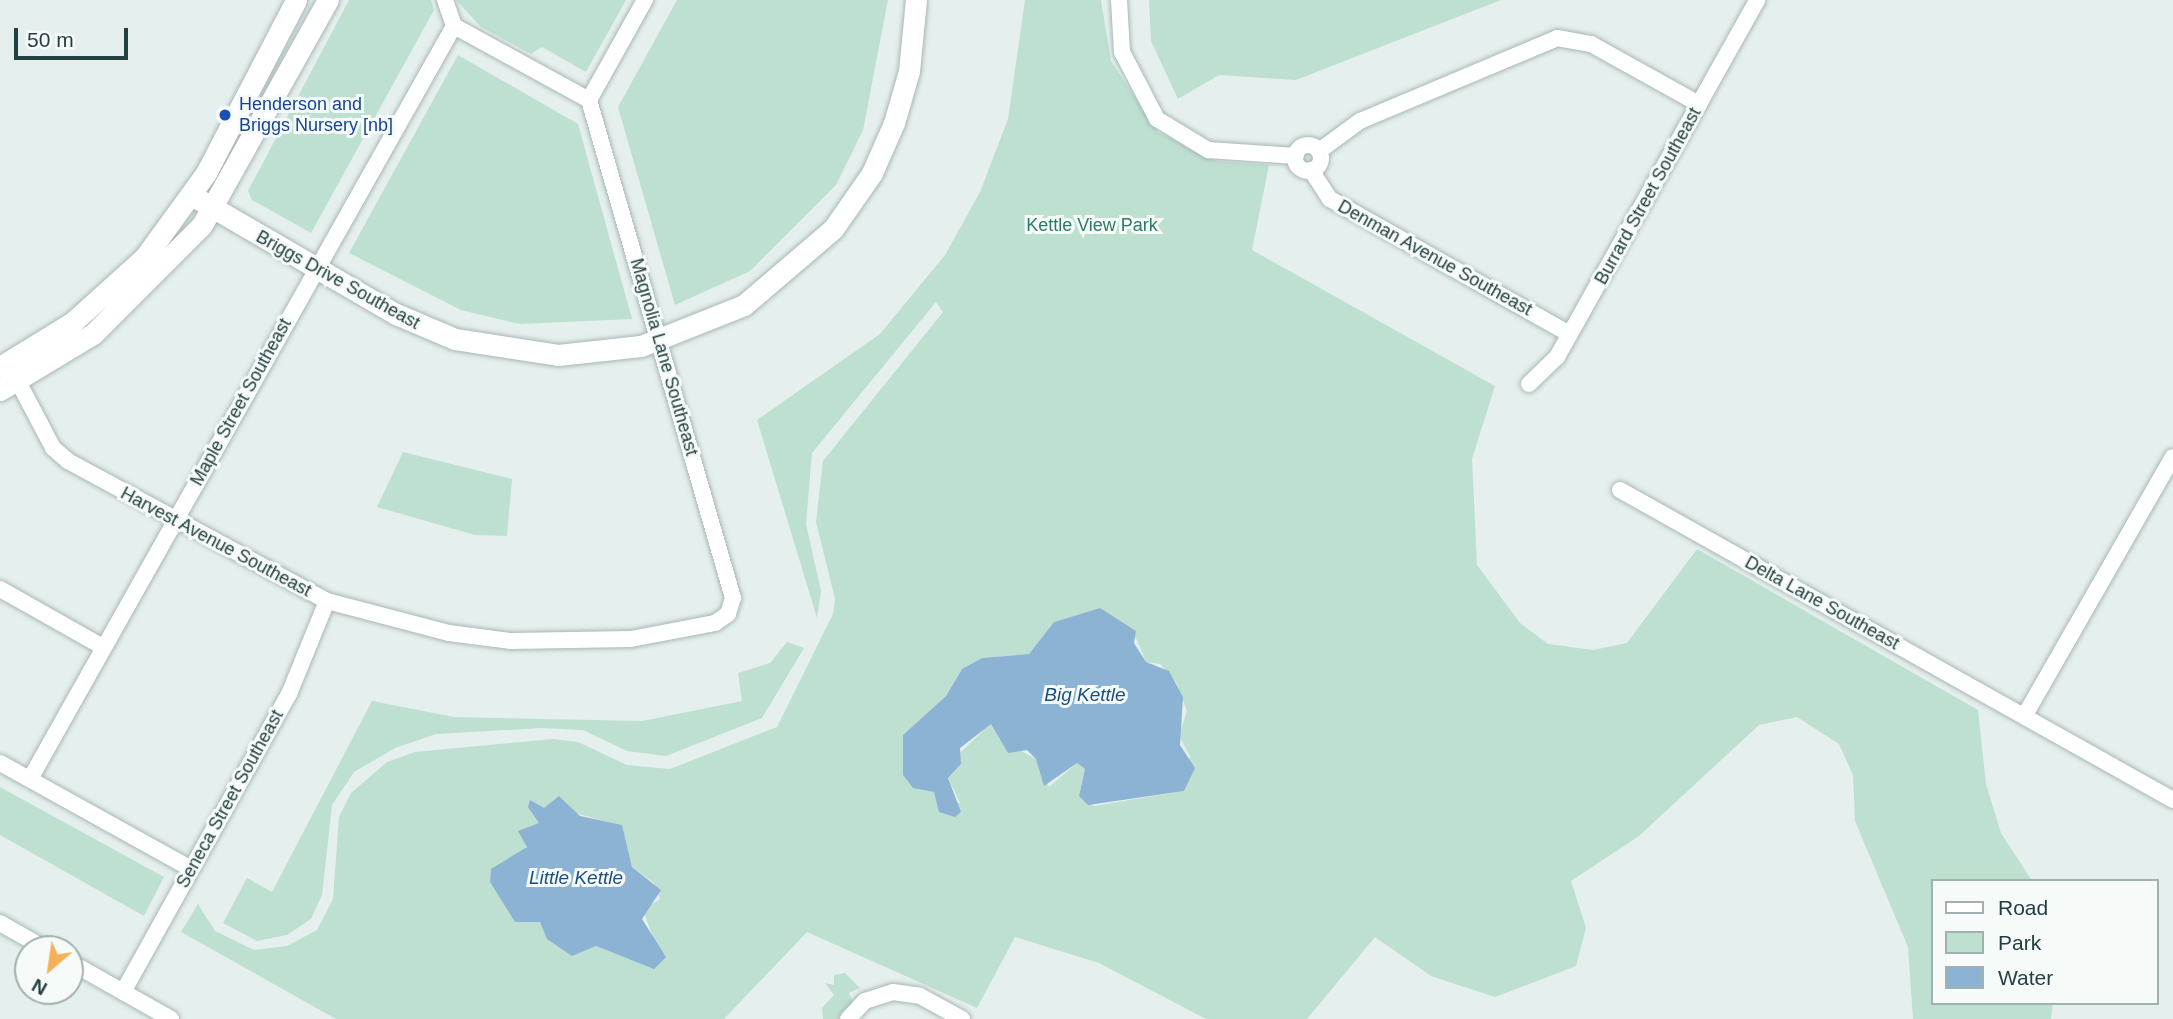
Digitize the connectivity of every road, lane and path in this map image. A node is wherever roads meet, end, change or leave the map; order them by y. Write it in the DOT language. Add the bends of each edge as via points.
graph roads {
  1 [pos="296,0"];
  2 [pos="328,0"];
  3 [pos="445,0"];
  4 [pos="645,0"];
  5 [pos="916,0"];
  6 [pos="1119,0"];
  7 [pos="1757,0"];
  8 [pos="454,26"];
  9 [pos="589,100"];
  10 [pos="1699,104"];
  11 [pos="1318,151"];
  12 [pos="1296,156"];
  13 [pos="1311,170"];
  14 [pos="193,196"];
  15 [pos="212,211"];
  16 [pos="315,269"];
  17 [pos="1570,334"];
  18 [pos="658,341"];
  19 [pos="7,376"];
  20 [pos="1529,383"];
  21 [pos="2173,457"];
  22 [pos="1620,490"];
  23 [pos="175,520"];
  24 [pos="0,589"];
  25 [pos="327,601"];
  26 [pos="728,614"];
  27 [pos="103,647"];
  28 [pos="2025,715"];
  29 [pos="0,763"];
  30 [pos="30,779"];
  31 [pos="2173,800"];
  32 [pos="191,869"];
  33 [pos="0,923"];
  34 [pos="21,935"];
  35 [pos="84,970"];
  36 [pos="122,992"];
  37 [pos="171,1019"];
  38 [pos="848,1019"];
  39 [pos="962,1019"];
  1 -- 14 [label="main road"];
  2 -- 15 [label="main road"];
  3 -- 8 [label="street"];
  4 -- 9 [label="street"];
  5 -- 18 [label="main road, Briggs Drive Southeast" via="903,98 884,148 847,212 771,287 716,320"];
  6 -- 12 [label="street" via="1122,52 1157,119 1208,150"];
  7 -- 10 [label="street, Burrard Street Southeast"];
  8 -- 9 [label="street"];
  8 -- 16 [label="street, Maple Street Southeast"];
  9 -- 18 [label="street, Magnolia Lane Southeast"];
  10 -- 11 [label="street" via="1591,44 1557,38 1360,121"];
  10 -- 17 [label="street, Burrard Street Southeast"];
  11 -- 12 [label="street" via="1305,146"];
  11 -- 13 [label="street" via="1321,160"];
  12 -- 13 [label="street" via="1302,169"];
  13 -- 17 [label="street, Denman Avenue Southeast" via="1330,198"];
  14 -- 15 [label="main road, Briggs Drive Southeast"];
  14 -- 19 [label="main road" via="122,280"];
  15 -- 16 [label="main road, Briggs Drive Southeast"];
  15 -- 19 [label="main road" via="93,334"];
  16 -- 18 [label="main road, Briggs Drive Southeast" via="415,323 480,346 572,355"];
  16 -- 23 [label="street, Maple Street Southeast"];
  17 -- 20 [label="street, Burrard Street Southeast" via="1557,358"];
  18 -- 26 [label="street, Magnolia Lane Southeast" via="733,598"];
  19 -- 23 [label="street, Harvest Avenue Southeast" via="52,448"];
  21 -- 28 [label="street"];
  22 -- 28 [label="street, Delta Lane Southeast"];
  23 -- 25 [label="street, Harvest Avenue Southeast"];
  23 -- 27 [label="street, Maple Street Southeast"];
  24 -- 27 [label="street"];
  25 -- 26 [label="street, Harvest Avenue Southeast" via="449,633 511,641 631,639 715,623"];
  25 -- 32 [label="street, Seneca Street Southeast" via="300,674"];
  27 -- 30 [label="street, Maple Street Southeast"];
  28 -- 31 [label="street, Delta Lane Southeast"];
  29 -- 30 [label="street"];
  30 -- 32 [label="street"];
  32 -- 36 [label="street, Seneca Street Southeast"];
  33 -- 34 [label="street"];
  35 -- 36 [label="street"];
  36 -- 37 [label="street"];
  38 -- 39 [label="street" via="865,1001 893,992 920,996"];
}
